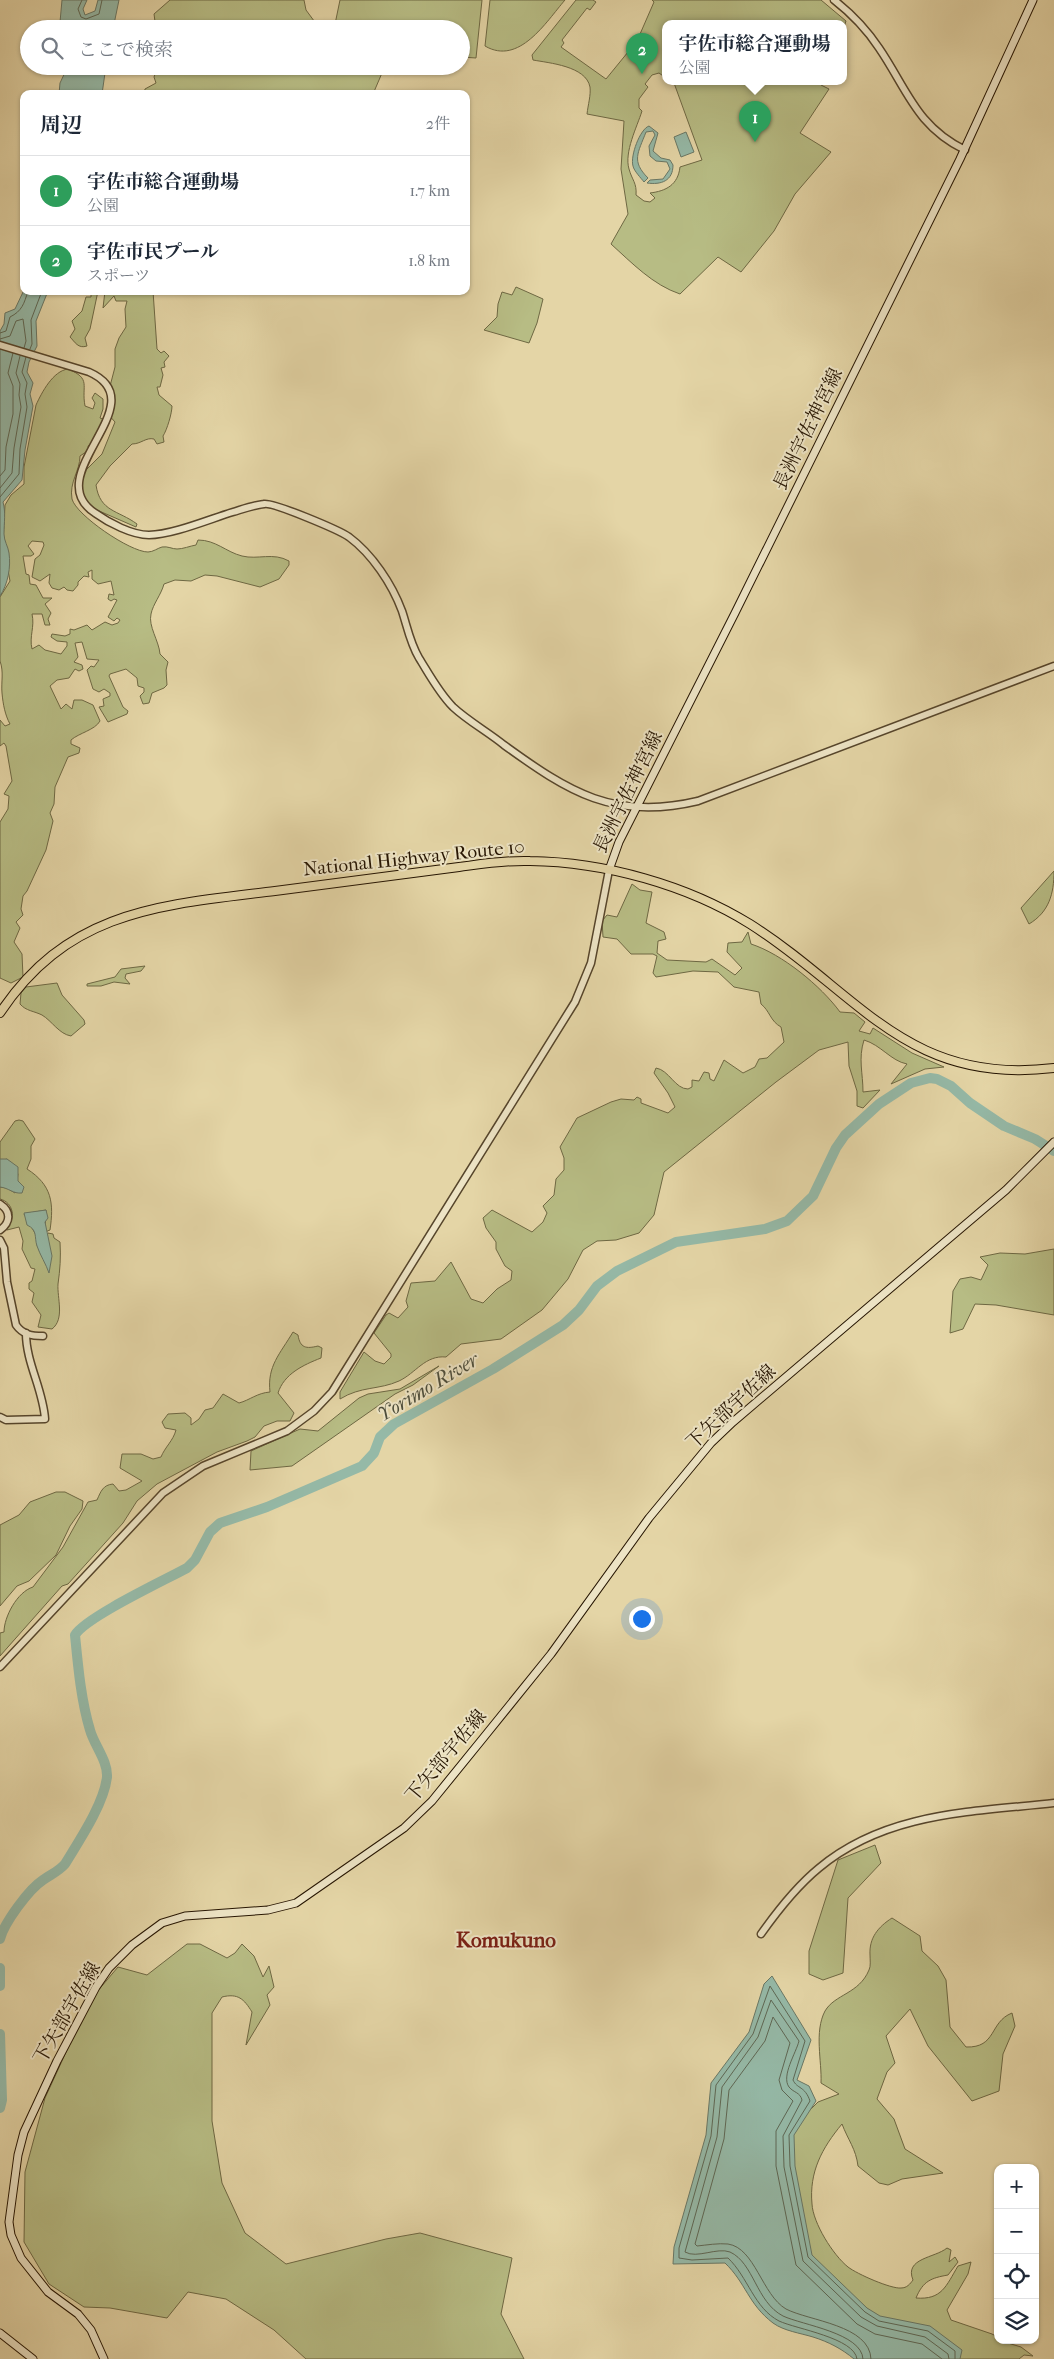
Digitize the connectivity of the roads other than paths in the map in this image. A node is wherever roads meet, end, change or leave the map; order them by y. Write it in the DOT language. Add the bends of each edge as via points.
graph roads {
  1 [pos="834,0"];
  2 [pos="1033,0"];
  3 [pos="964,150"];
  4 [pos="0,345"];
  5 [pos="1054,666"];
  6 [pos="637,808"];
  7 [pos="609,870"];
  8 [pos="0,1013"];
  9 [pos="1054,1068"];
  10 [pos="1054,1142"];
  11 [pos="0,1204"];
  12 [pos="0,1230"];
  13 [pos="0,1240"];
  14 [pos="26,1334"];
  15 [pos="43,1336"];
  16 [pos="0,1417"];
  17 [pos="0,1667"];
  18 [pos="1054,1803"];
  19 [pos="761,1934"];
  20 [pos="0,2333"];
  21 [pos="33,2359"];
  22 [pos="104,2359"];
  1 -- 3 [label="street" via="872,37 923,120"];
  2 -- 3 [label="main road, 長洲宇佐神宮線"];
  3 -- 6 [label="main road, 長洲宇佐神宮線"];
  4 -- 6 [label="street" via="89,372 105,382 111,399 107,418 78,480 81,498 92,511 129,530 149,535 268,503 341,533 362,549 388,584 400,606 417,655 452,706 558,783 594,799"];
  5 -- 6 [label="street" via="715,796 682,805"];
  6 -- 7 [label="main road, 長洲宇佐神宮線" via="616,847"];
  7 -- 8 [label="highway, National Highway Route 10" via="540,861 492,862 150,909 106,923 65,946 26,980"];
  7 -- 9 [label="highway, National Highway Route 10" via="689,894 751,925 871,1018 920,1049 950,1061 998,1070"];
  7 -- 17 [label="street" via="591,963 575,1002 332,1392 314,1411 287,1431 203,1466 163,1493"];
  10 -- 22 [label="main road, 下矢部宇佐線" via="1006,1190 711,1443 649,1518 533,1676 432,1801 404,1828 296,1903 268,1910 184,1916 162,1923 132,1945 102,1977 56,2060 27,2125 18,2155 9,2222 21,2258 48,2292 78,2314 91,2330"];
  11 -- 12 [label="street" via="9,1215 6,1225"];
  13 -- 14 [label="street" via="4,1248 15,1323"];
  14 -- 15 [label="street"];
  14 -- 16 [label="street" via="44,1402 45,1419 6,1420"];
  18 -- 19 [label="street" via="953,1813 901,1824 865,1838 820,1867 798,1887"];
  20 -- 21 [label="main road"];
}
